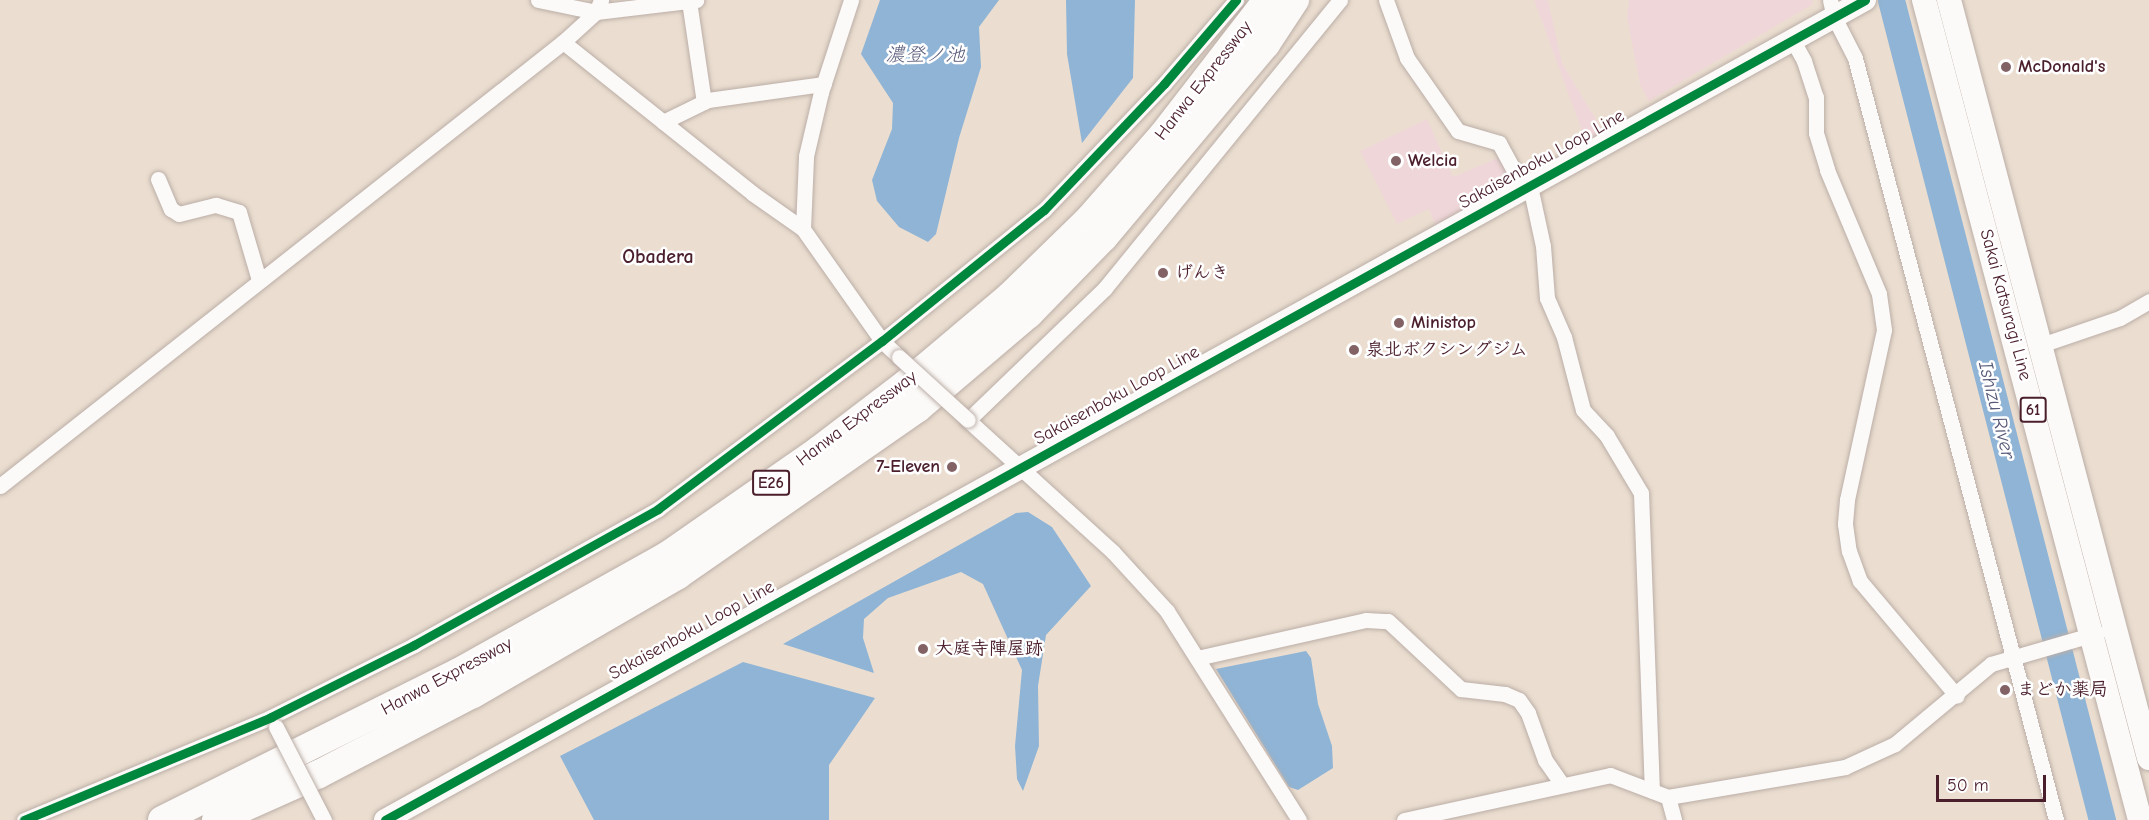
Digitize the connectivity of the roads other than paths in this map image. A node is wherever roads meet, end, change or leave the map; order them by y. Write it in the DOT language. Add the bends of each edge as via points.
graph roads {
  1 [pos="538,0"];
  2 [pos="850,0"];
  3 [pos="1236,0"];
  4 [pos="1267,0"];
  5 [pos="1295,0"];
  6 [pos="1340,0"];
  7 [pos="1386,0"];
  8 [pos="1924,0"];
  9 [pos="1949,0"];
  10 [pos="692,1"];
  11 [pos="598,6"];
  12 [pos="1844,7"];
  13 [pos="1792,39"];
  14 [pos="562,42"];
  15 [pos="824,84"];
  16 [pos="704,102"];
  17 [pos="663,122"];
  18 [pos="158,179"];
  19 [pos="1527,188"];
  20 [pos="803,229"];
  21 [pos="259,280"];
  22 [pos="2149,301"];
  23 [pos="882,341"];
  24 [pos="2041,345"];
  25 [pos="968,420"];
  26 [pos="1020,468"];
  27 [pos="0,486"];
  28 [pos="2115,629"];
  29 [pos="2083,637"];
  30 [pos="1197,657"];
  31 [pos="2013,657"];
  32 [pos="1957,696"];
  33 [pos="273,722"];
  34 [pos="2149,758"];
  35 [pos="1562,784"];
  36 [pos="1652,791"];
  37 [pos="1668,797"];
  38 [pos="24,820"];
  39 [pos="162,820"];
  40 [pos="216,820"];
  41 [pos="324,820"];
  42 [pos="385,820"];
  43 [pos="1299,820"];
  44 [pos="1404,820"];
  45 [pos="1674,820"];
  46 [pos="2056,820"];
  47 [pos="2140,820"];
  1 -- 11 [label="street"];
  2 -- 15 [label="street"];
  3 -- 23 [label="street" via="1164,84 1044,210"];
  4 -- 39 [label="highway, Hanwa Expressway / E26" via="1162,136 1089,219 1010,296 907,383 819,450 658,561 459,672"];
  5 -- 40 [label="highway, Hanwa Expressway / E26" via="1244,70 1104,237 1029,314 918,408 668,581 473,694 319,774"];
  6 -- 25 [label="street" via="1106,288"];
  7 -- 19 [label="street" via="1407,58 1458,131 1499,143"];
  8 -- 29 [label="main road, Sakai Katsuragi Line / 61"];
  9 -- 24 [label="main road, Sakai Katsuragi Line / 61"];
  10 -- 11 [label="street"];
  10 -- 16 [label="street"];
  11 -- 14 [label="street"];
  12 -- 13 [label="main road, Sakaisenboku Loop Line"];
  12 -- 31 [label="street"];
  13 -- 19 [label="main road, Sakaisenboku Loop Line"];
  13 -- 32 [label="street" via="1816,97 1816,133 1827,170 1879,294 1884,330 1847,500 1849,551 1860,581"];
  14 -- 17 [label="street"];
  14 -- 21 [label="street"];
  15 -- 16 [label="street"];
  15 -- 20 [label="street" via="806,156"];
  16 -- 17 [label="street"];
  17 -- 20 [label="street"];
  18 -- 21 [label="street" via="171,208 179,214 216,205 239,212"];
  19 -- 26 [label="main road, Sakaisenboku Loop Line"];
  19 -- 36 [label="street" via="1543,246 1546,298 1564,337 1583,410 1608,436 1641,493"];
  20 -- 23 [label="street"];
  21 -- 27 [label="street"];
  22 -- 24 [label="street" via="2120,318"];
  23 -- 25 [label="street, bridge"];
  23 -- 33 [label="street" via="658,509"];
  24 -- 28 [label="main road, Sakai Katsuragi Line / 61"];
  25 -- 26 [label="street"];
  26 -- 30 [label="street" via="1113,552 1167,611"];
  26 -- 42 [label="main road, Sakaisenboku Loop Line"];
  28 -- 29 [label="street"];
  28 -- 34 [label="main road, Sakai Katsuragi Line / 61"];
  29 -- 31 [label="street"];
  29 -- 47 [label="main road, Sakai Katsuragi Line / 61"];
  30 -- 35 [label="street" via="1366,620 1388,621 1461,689 1506,694 1519,700 1528,713 1545,760"];
  30 -- 43 [label="street"];
  31 -- 32 [label="street" via="1991,664"];
  31 -- 46 [label="street"];
  32 -- 37 [label="street" via="1917,728 1869,758 1804,774"];
  33 -- 38 [label="street"];
  33 -- 41 [label="street, bridge"];
  35 -- 36 [label="street" via="1610,775"];
  35 -- 44 [label="street"];
  36 -- 37 [label="street"];
  37 -- 45 [label="street"];
}
